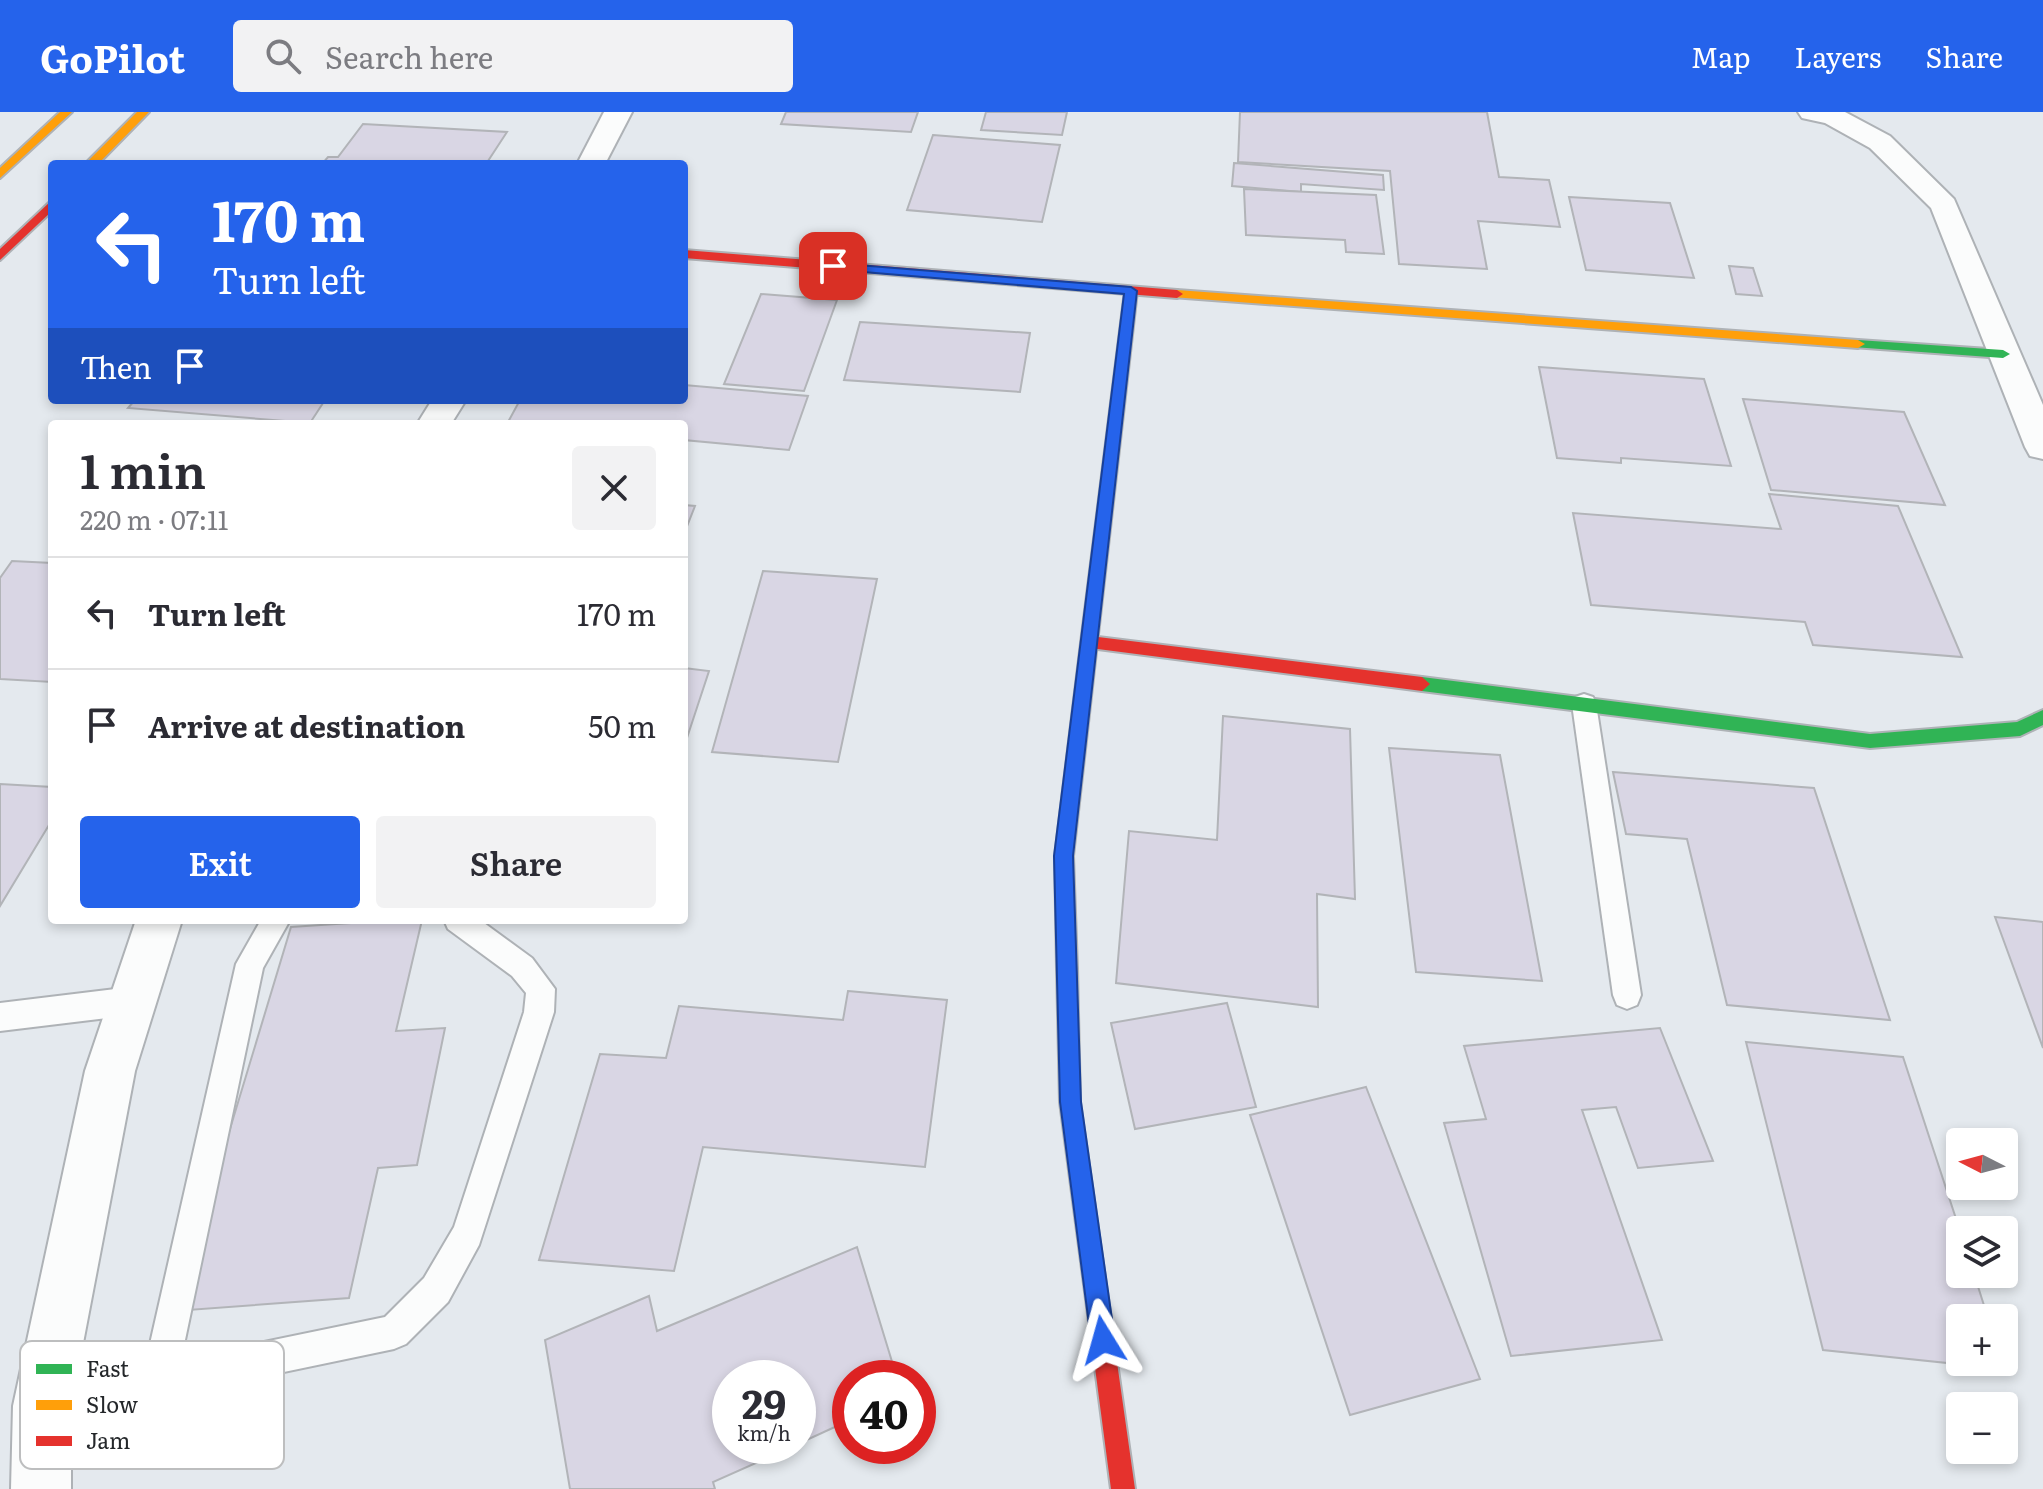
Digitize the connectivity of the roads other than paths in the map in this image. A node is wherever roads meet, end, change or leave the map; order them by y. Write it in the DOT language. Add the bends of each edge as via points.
graph roads {
  1 [pos="66,112"];
  2 [pos="143,112"];
  3 [pos="618,112"];
  4 [pos="1812,112"];
  5 [pos="95,160"];
  6 [pos="593,160"];
  7 [pos="0,174"];
  8 [pos="48,208"];
  9 [pos="688,254"];
  10 [pos="0,256"];
  11 [pos="1131,291"];
  12 [pos="2003,354"];
  13 [pos="2043,447"];
  14 [pos="1090,642"];
  15 [pos="1584,704"];
  16 [pos="2043,717"];
  17 [pos="158,924"];
  18 [pos="274,924"];
  19 [pos="463,924"];
  20 [pos="1627,995"];
  21 [pos="132,1001"];
  22 [pos="0,1017"];
  23 [pos="55,1341"];
  24 [pos="168,1341"];
  25 [pos="284,1355"];
  26 [pos="41,1469"];
  27 [pos="41,1489"];
  28 [pos="1123,1489"];
  1 -- 7 [label="main road"];
  2 -- 5 [label="main road"];
  3 -- 6 [label="street"];
  4 -- 12 [label="street" via="1834,117 1880,142 1944,205"];
  8 -- 10 [label="main road"];
  9 -- 11 [label="main road"];
  11 -- 12 [label="main road"];
  11 -- 14 [label="main road"];
  12 -- 13 [label="street"];
  14 -- 15 [label="main road"];
  14 -- 28 [label="main road" via="1064,856 1070,1102"];
  15 -- 16 [label="main road" via="1870,741 2020,729"];
  15 -- 20 [label="lane"];
  17 -- 21 [label="street"];
  18 -- 24 [label="lane" via="250,964"];
  19 -- 25 [label="lane" via="522,967 541,989 539,1012 468,1234 436,1290 394,1332"];
  21 -- 22 [label="lane"];
  21 -- 23 [label="street" via="110,1071"];
  26 -- 27 [label="street"];
}
